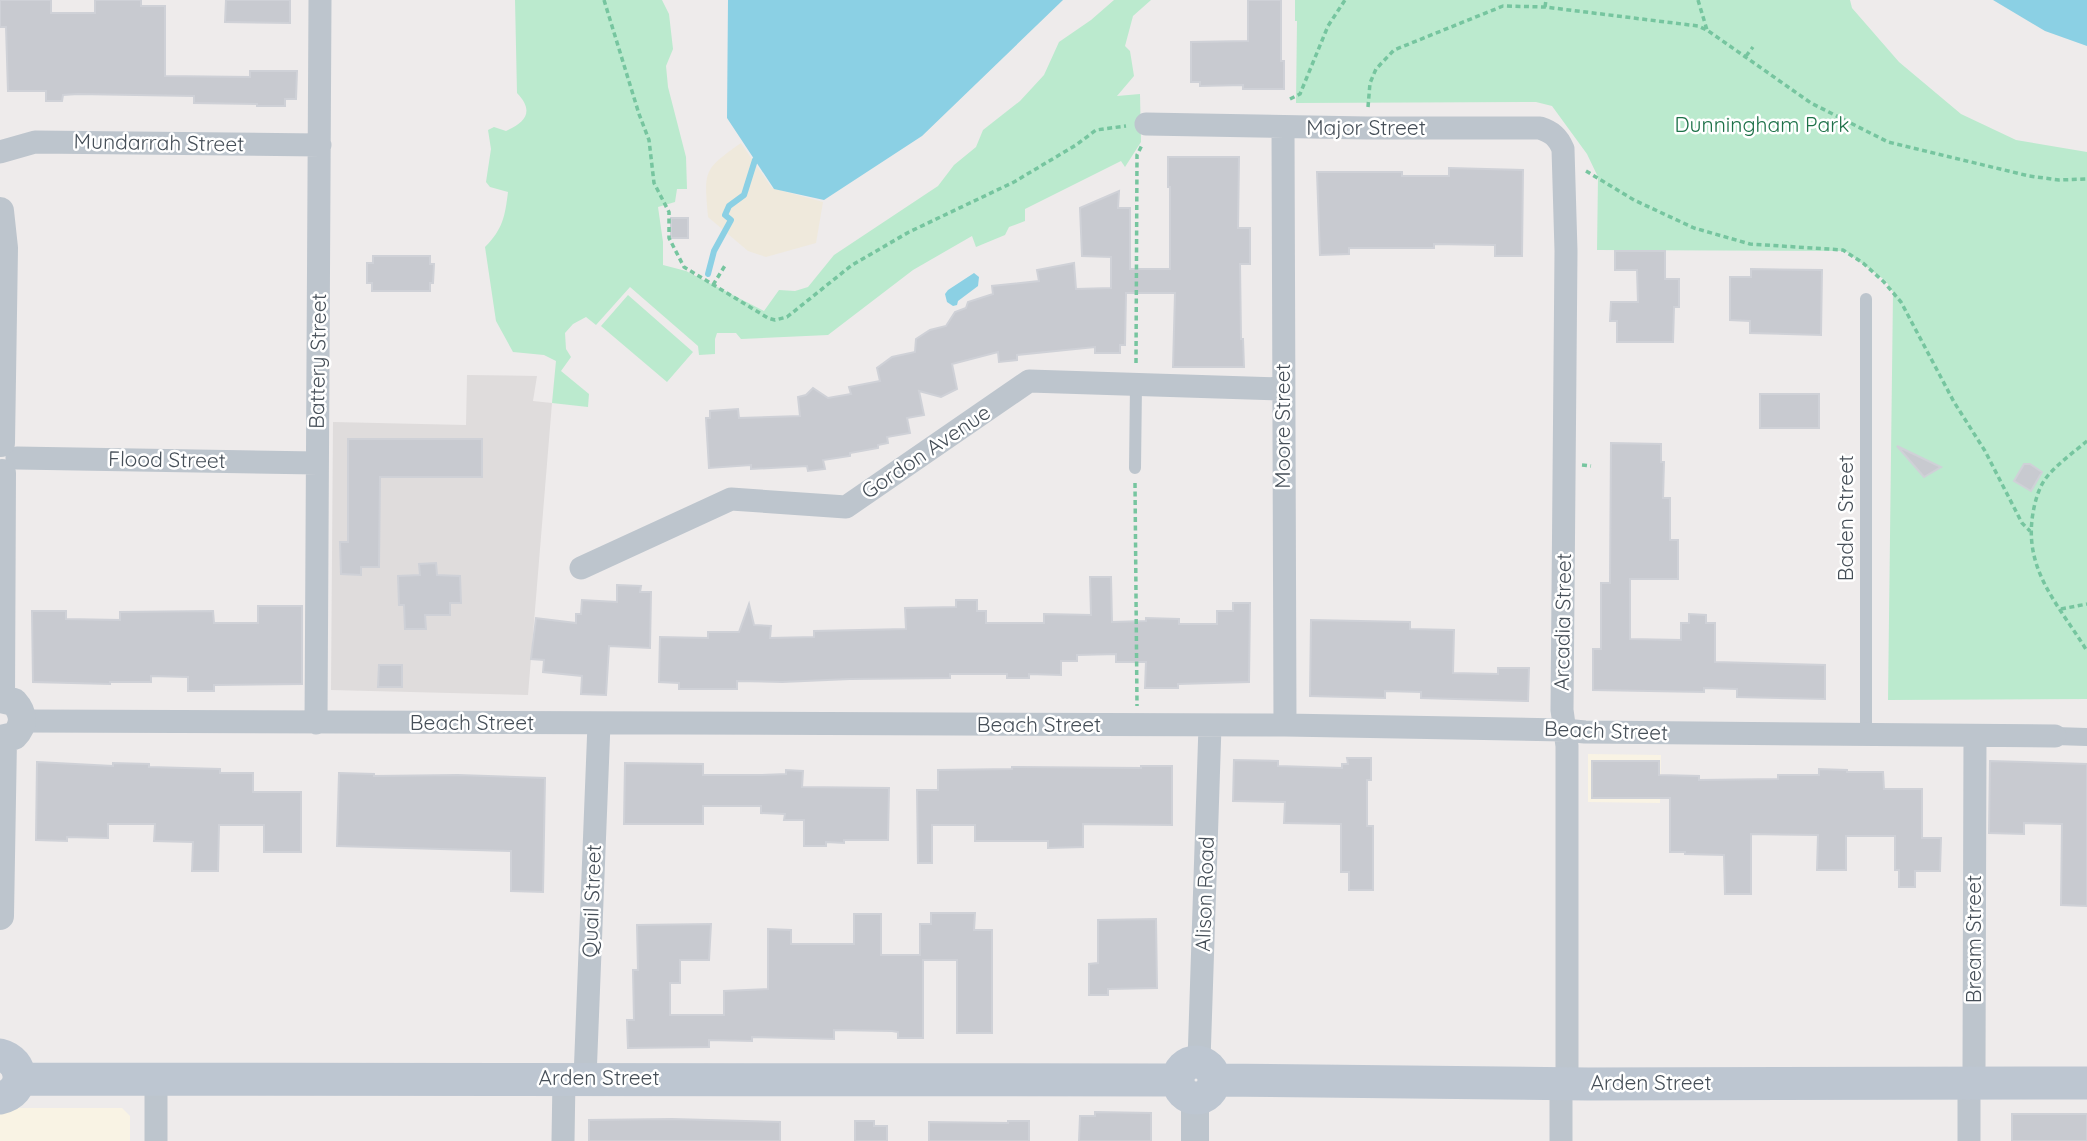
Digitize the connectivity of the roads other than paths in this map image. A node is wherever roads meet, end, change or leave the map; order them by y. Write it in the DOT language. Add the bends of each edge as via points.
graph roads {
  1 [pos="320,0"];
  2 [pos="1150,124"];
  3 [pos="1283,127"];
  4 [pos="320,145"];
  5 [pos="0,152"];
  6 [pos="1565,160"];
  7 [pos="0,211"];
  8 [pos="1866,299"];
  9 [pos="1136,385"];
  10 [pos="1282,389"];
  11 [pos="4,458"];
  12 [pos="317,463"];
  13 [pos="1135,468"];
  14 [pos="580,568"];
  15 [pos="0,699"];
  16 [pos="316,723"];
  17 [pos="599,724"];
  18 [pos="1285,725"];
  19 [pos="1210,726"];
  20 [pos="1564,730"];
  21 [pos="8,733"];
  22 [pos="1866,736"];
  23 [pos="2055,736"];
  24 [pos="1975,737"];
  25 [pos="2087,737"];
  26 [pos="0,916"];
  27 [pos="7,1077"];
  28 [pos="156,1077"];
  29 [pos="574,1078"];
  30 [pos="1196,1080"];
  31 [pos="1564,1083"];
  32 [pos="1971,1083"];
  33 [pos="2087,1083"];
  34 [pos="156,1141"];
  35 [pos="563,1141"];
  36 [pos="1195,1141"];
  37 [pos="1561,1141"];
  38 [pos="1969,1141"];
  1 -- 4 [label="street, Battery Street"];
  2 -- 3 [label="street, Major Street"];
  3 -- 6 [label="street, Major Street" via="1540,128 1559,139"];
  3 -- 10 [label="street, Moore Street"];
  4 -- 5 [label="street, Mundarrah Street" via="36,142"];
  4 -- 12 [label="street, Battery Street"];
  6 -- 20 [label="street, Arcadia Street"];
  7 -- 11 [label="street"];
  8 -- 22 [label="lane, Baden Street"];
  9 -- 10 [label="street, Gordon Avenue"];
  9 -- 13 [label="lane"];
  9 -- 14 [label="street, Gordon Avenue" via="1029,381 846,507 730,499"];
  10 -- 18 [label="street, Moore Street"];
  11 -- 12 [label="street, Flood Street"];
  11 -- 15 [label="street"];
  12 -- 16 [label="street, Battery Street"];
  15 -- 21 [label="street" via="14,702 22,713"];
  16 -- 17 [label="street, Beach Street"];
  16 -- 21 [label="street, Beach Street"];
  17 -- 19 [label="street, Beach Street"];
  17 -- 29 [label="street, Quail Street"];
  18 -- 19 [label="street, Beach Street"];
  18 -- 20 [label="street, Beach Street"];
  19 -- 30 [label="street, Alison Road"];
  20 -- 22 [label="street, Beach Street"];
  20 -- 31 [label="street, Arcadia Street"];
  21 -- 26 [label="street"];
  22 -- 24 [label="street, Beach Street"];
  23 -- 24 [label="street, Beach Street"];
  23 -- 25 [label="street"];
  24 -- 32 [label="street, Bream Street"];
  27 -- 28 [label="main road, Arden Street"];
  28 -- 29 [label="main road, Arden Street"];
  28 -- 34 [label="street"];
  29 -- 30 [label="main road, Arden Street"];
  29 -- 35 [label="street, Quail Street"];
  30 -- 31 [label="main road, Arden Street"];
  30 -- 36 [label="street, Alison Road"];
  31 -- 32 [label="main road, Arden Street"];
  31 -- 37 [label="street, Arcadia Street"];
  32 -- 33 [label="main road, Arden Street"];
  32 -- 38 [label="street, Bream Street"];
}
